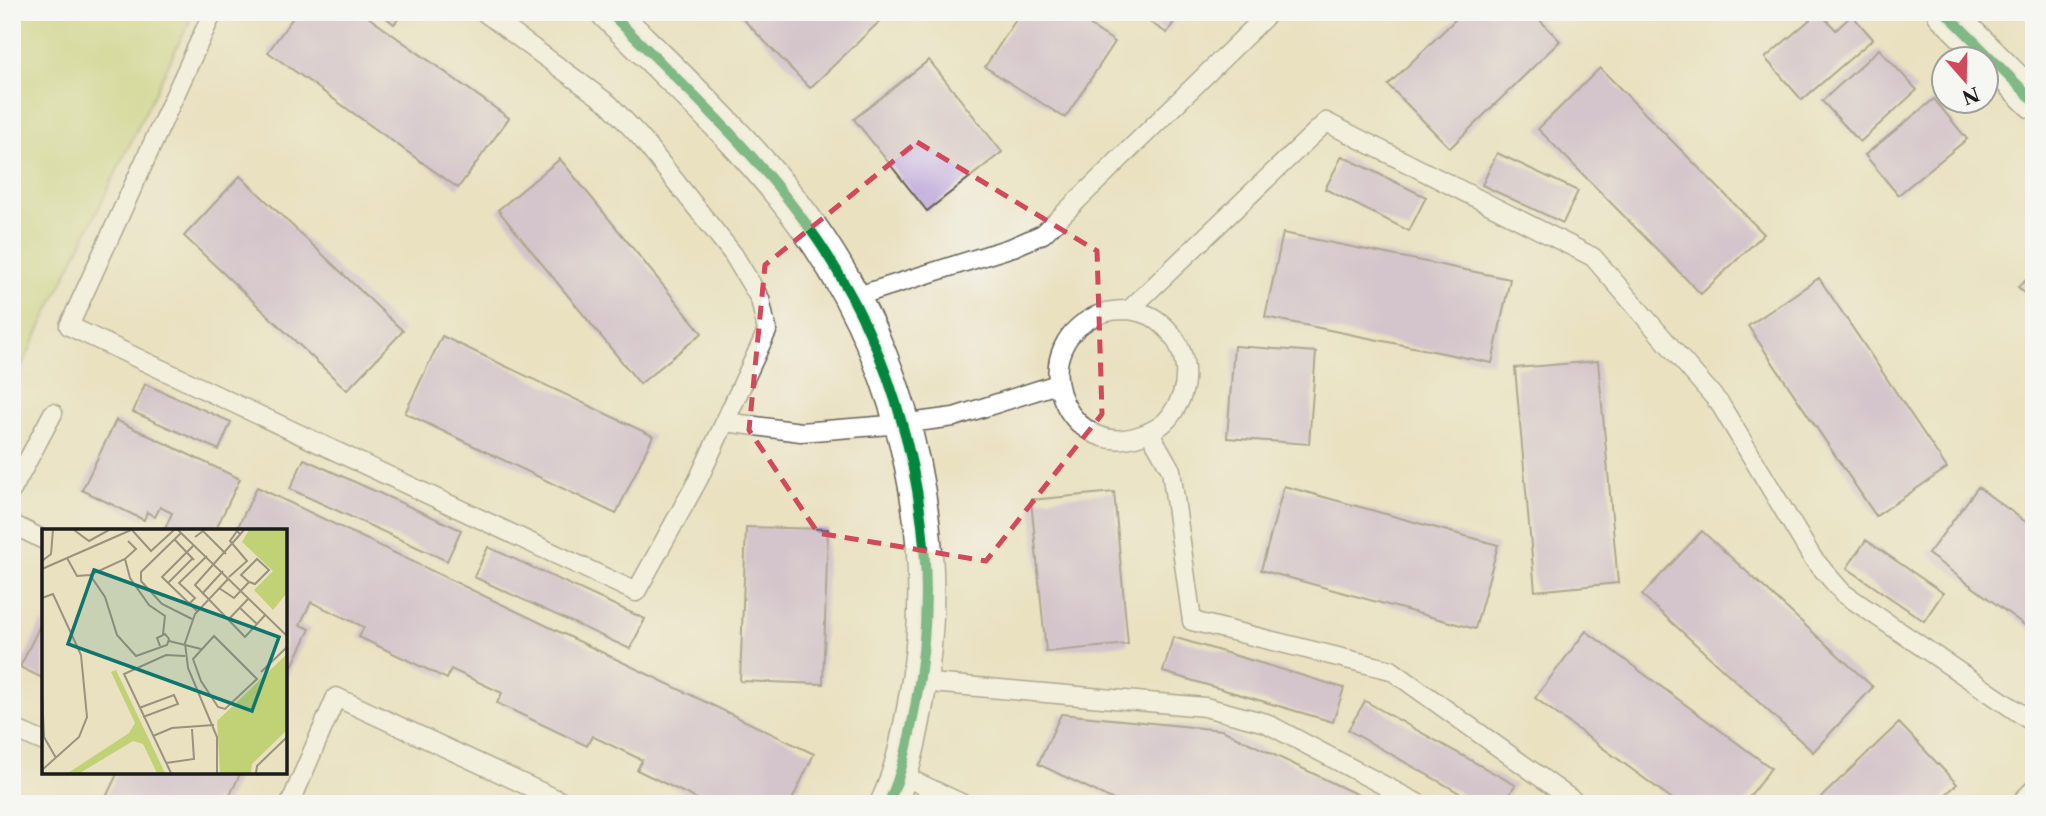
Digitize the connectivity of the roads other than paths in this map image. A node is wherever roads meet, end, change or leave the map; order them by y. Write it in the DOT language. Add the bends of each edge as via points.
graph roads {
  1 [pos="213,12"];
  2 [pos="484,12"];
  3 [pos="609,12"];
  4 [pos="1270,12"];
  5 [pos="1945,12"];
  6 [pos="2034,101"];
  7 [pos="852,298"];
  8 [pos="1129,310"];
  9 [pos="1057,384"];
  10 [pos="53,412"];
  11 [pos="725,422"];
  12 [pos="902,424"];
  13 [pos="1150,433"];
  14 [pos="12,491"];
  15 [pos="12,524"];
  16 [pos="42,539"];
  17 [pos="920,682"];
  18 [pos="2034,723"];
  19 [pos="12,728"];
  20 [pos="42,741"];
  21 [pos="894,789"];
  22 [pos="2034,789"];
  23 [pos="561,802"];
  24 [pos="290,804"];
  25 [pos="963,804"];
  26 [pos="1419,804"];
  27 [pos="1578,804"];
  28 [pos="2019,804"];
  1 -- 11 [label="lane" via="69,326 636,592"];
  2 -- 11 [label="lane" via="609,104 733,254 760,299 767,331"];
  3 -- 7 [label="street" via="724,125 819,242"];
  4 -- 7 [label="lane" via="1043,234"];
  5 -- 6 [label="street"];
  7 -- 12 [label="street" via="879,355"];
  8 -- 9 [label="lane" via="1105,312 1075,330 1058,361"];
  8 -- 13 [label="lane" via="1152,316 1170,331 1183,351 1187,375 1182,398 1170,418"];
  8 -- 18 [label="lane" via="1326,122 1592,257 1720,404 1812,557 1843,593"];
  9 -- 12 [label="lane" via="954,417"];
  9 -- 13 [label="lane" via="1066,407 1081,425 1103,436 1127,439"];
  10 -- 14 [label="lane"];
  11 -- 12 [label="lane" via="801,432"];
  12 -- 17 [label="street" via="925,547"];
  13 -- 27 [label="lane" via="1171,470 1192,621 1391,670"];
  15 -- 16 [label="lane"];
  17 -- 21 [label="street"];
  17 -- 26 [label="lane" via="1205,707 1266,723"];
  19 -- 20 [label="lane"];
  21 -- 25 [label="lane"];
  22 -- 28 [label="lane"];
  23 -- 24 [label="lane" via="336,697"];
}
